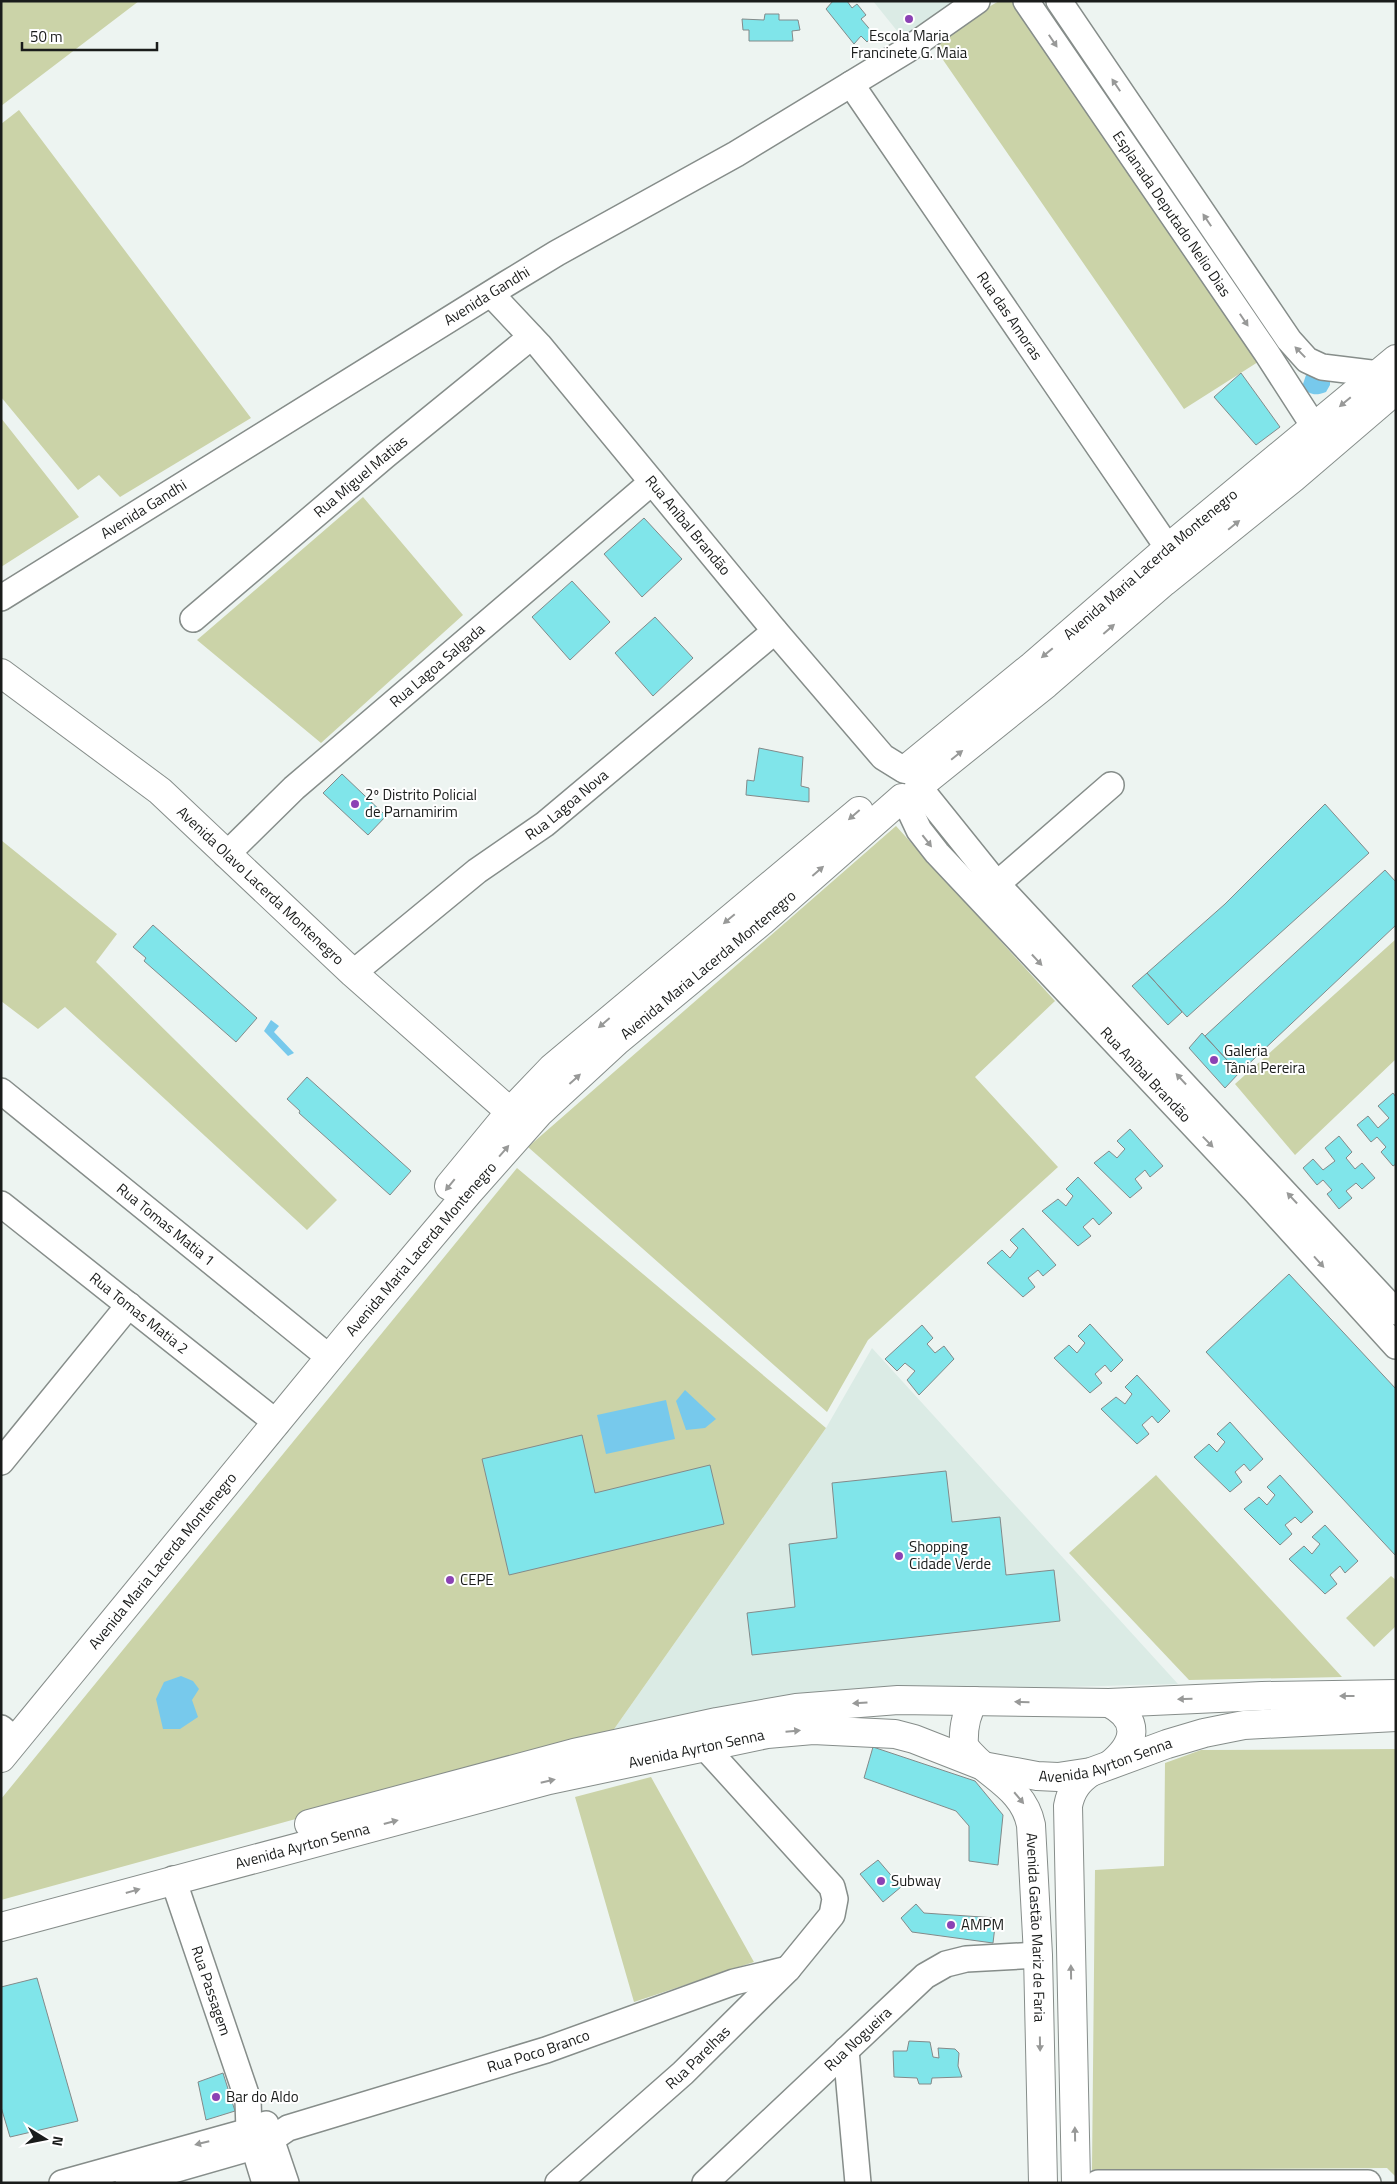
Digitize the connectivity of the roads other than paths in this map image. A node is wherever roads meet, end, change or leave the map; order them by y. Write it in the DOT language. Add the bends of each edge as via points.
graph roads {
  1 [pos="977,1"];
  2 [pos="1026,1"];
  3 [pos="1059,1"];
  4 [pos="851,84"];
  5 [pos="491,294"];
  6 [pos="531,337"];
  7 [pos="1390,374"];
  8 [pos="1315,428"];
  9 [pos="652,482"];
  10 [pos="1168,548"];
  11 [pos="1,598"];
  12 [pos="193,619"];
  13 [pos="775,631"];
  14 [pos="1,673"];
  15 [pos="902,781"];
  16 [pos="1111,785"];
  17 [pos="226,854"];
  18 [pos="998,884"];
  19 [pos="353,973"];
  20 [pos="1,1091"];
  21 [pos="518,1119"];
  22 [pos="1,1204"];
  23 [pos="1350,1279"];
  24 [pos="129,1305"];
  25 [pos="1396,1312"];
  26 [pos="1396,1346"];
  27 [pos="323,1353"];
  28 [pos="271,1418"];
  29 [pos="1,1462"];
  30 [pos="1396,1694"];
  31 [pos="974,1701"];
  32 [pos="1109,1703"];
  33 [pos="1396,1717"];
  34 [pos="4,1738"];
  35 [pos="704,1746"];
  36 [pos="983,1766"];
  37 [pos="1101,1768"];
  38 [pos="173,1880"];
  39 [pos="1,1910"];
  40 [pos="1,1927"];
  41 [pos="1038,1955"];
  42 [pos="788,1969"];
  43 [pos="846,2050"];
  44 [pos="266,2134"];
  45 [pos="1152,2182"];
  46 [pos="62,2183"];
  47 [pos="128,2183"];
  48 [pos="265,2183"];
  49 [pos="286,2183"];
  50 [pos="558,2183"];
  51 [pos="705,2183"];
  52 [pos="858,2183"];
  53 [pos="1043,2183"];
  54 [pos="1076,2183"];
  55 [pos="1098,2183"];
  56 [pos="1368,2183"];
  1 -- 4 [label="street, Avenida Gandhi"];
  2 -- 8 [label="street, Esplanada Deputado Nelio Dias, one-way"];
  7 -- 3 [label="street, Esplanada Deputado Nelio Dias, one-way" via="1322,367 1307,360 1288,340"];
  4 -- 5 [label="street, Avenida Gandhi" via="736,154"];
  4 -- 10 [label="street, Rua das Amoras"];
  5 -- 6 [label="street, Rua Aníbal Brandão"];
  5 -- 11 [label="street, Avenida Gandhi"];
  6 -- 9 [label="street, Rua Aníbal Brandão"];
  6 -- 12 [label="street, Rua Miguel Matias"];
  7 -- 8 [label="main road, Avenida Maria Lacerda Montenegro, one-way"];
  15 -- 7 [label="main road, Avenida Maria Lacerda Montenegro, one-way" via="1046,684 1164,582 1293,478"];
  8 -- 10 [label="main road, Avenida Maria Lacerda Montenegro"];
  9 -- 13 [label="street, Rua Aníbal Brandão"];
  9 -- 17 [label="street, Rua Lagoa Salgada" via="294,788"];
  10 -- 15 [label="main road, Avenida Maria Lacerda Montenegro, one-way"];
  13 -- 15 [label="street, Rua Aníbal Brandão"];
  13 -- 19 [label="street, Rua Lagoa Nova" via="545,824 477,871"];
  14 -- 17 [label="main road, Avenida Olavo Lacerda Montenegro" via="160,791"];
  15 -- 18 [label="street, Rua Aníbal Brandão"];
  15 -- 21 [label="main road, Avenida Maria Lacerda Montenegro" via="762,921 617,1041 554,1098"];
  15 -- 23 [label="street, Rua Aníbal Brandão, one-way" via="919,830 937,853 1255,1191"];
  16 -- 18 [label="street"];
  17 -- 19 [label="main road, Avenida Olavo Lacerda Montenegro"];
  23 -- 18 [label="street, Rua Aníbal Brandão, one-way"];
  19 -- 21 [label="main road, Avenida Olavo Lacerda Montenegro"];
  20 -- 27 [label="street, Rua Tomas Matia 1"];
  21 -- 27 [label="main road, Avenida Maria Lacerda Montenegro" via="468,1193"];
  22 -- 24 [label="street, Rua Tomas Matia 2"];
  23 -- 25 [label="street, Rua Aníbal Brandão"];
  23 -- 26 [label="street, Rua Aníbal Brandão"];
  24 -- 28 [label="street, Rua Tomas Matia 2"];
  24 -- 29 [label="street"];
  27 -- 28 [label="main road, Avenida Maria Lacerda Montenegro"];
  28 -- 34 [label="main road, Avenida Maria Lacerda Montenegro"];
  30 -- 32 [label="main road, Avenida Ayrton Senna, one-way"];
  32 -- 31 [label="main road, Avenida Ayrton Senna, one-way"];
  31 -- 36 [label="main road, Avenida Gastão Mariz de Faria" via="965,1722 964,1746"];
  31 -- 39 [label="main road, Avenida Ayrton Senna, one-way" via="898,1700 796,1708 689,1728 523,1766"];
  32 -- 37 [label="main road" via="1125,1714 1132,1734 1124,1753"];
  33 -- 37 [label="main road, Avenida Ayrton Senna" via="1244,1725 1204,1732"];
  35 -- 36 [label="main road, Avenida Ayrton Senna, one-way" via="767,1734 813,1730 895,1734"];
  38 -- 35 [label="main road, Avenida Ayrton Senna, one-way" via="549,1780"];
  35 -- 42 [label="street, Rua Parelhas" via="832,1887 835,1907 827,1923"];
  36 -- 37 [label="main road, Avenida Ayrton Senna" via="1037,1776 1066,1777"];
  36 -- 41 [label="main road, Avenida Gastão Mariz de Faria, one-way" via="1018,1795 1029,1813"];
  54 -- 37 [label="main road, one-way" via="1068,1806 1079,1781"];
  40 -- 38 [label="main road, Avenida Ayrton Senna, one-way"];
  38 -- 44 [label="street, Rua Passagem" via="248,2100"];
  41 -- 43 [label="street, Rua Nogueira" via="974,1958 946,1964 911,1988"];
  41 -- 53 [label="main road, Avenida Gastão Mariz de Faria, one-way"];
  42 -- 44 [label="street, Rua Poco Branco" via="734,1982 546,2050"];
  42 -- 50 [label="street, Rua Parelhas" via="683,2073"];
  43 -- 51 [label="street, Rua Nogueira"];
  43 -- 52 [label="street"];
  44 -- 46 [label="street, Rua Poco Branco, one-way"];
  44 -- 47 [label="street, Rua Poco Branco"];
  44 -- 48 [label="street, Rua Passagem"];
  44 -- 49 [label="street, Rua Passagem"];
  45 -- 55 [label="street"];
  45 -- 56 [label="street"];
}
